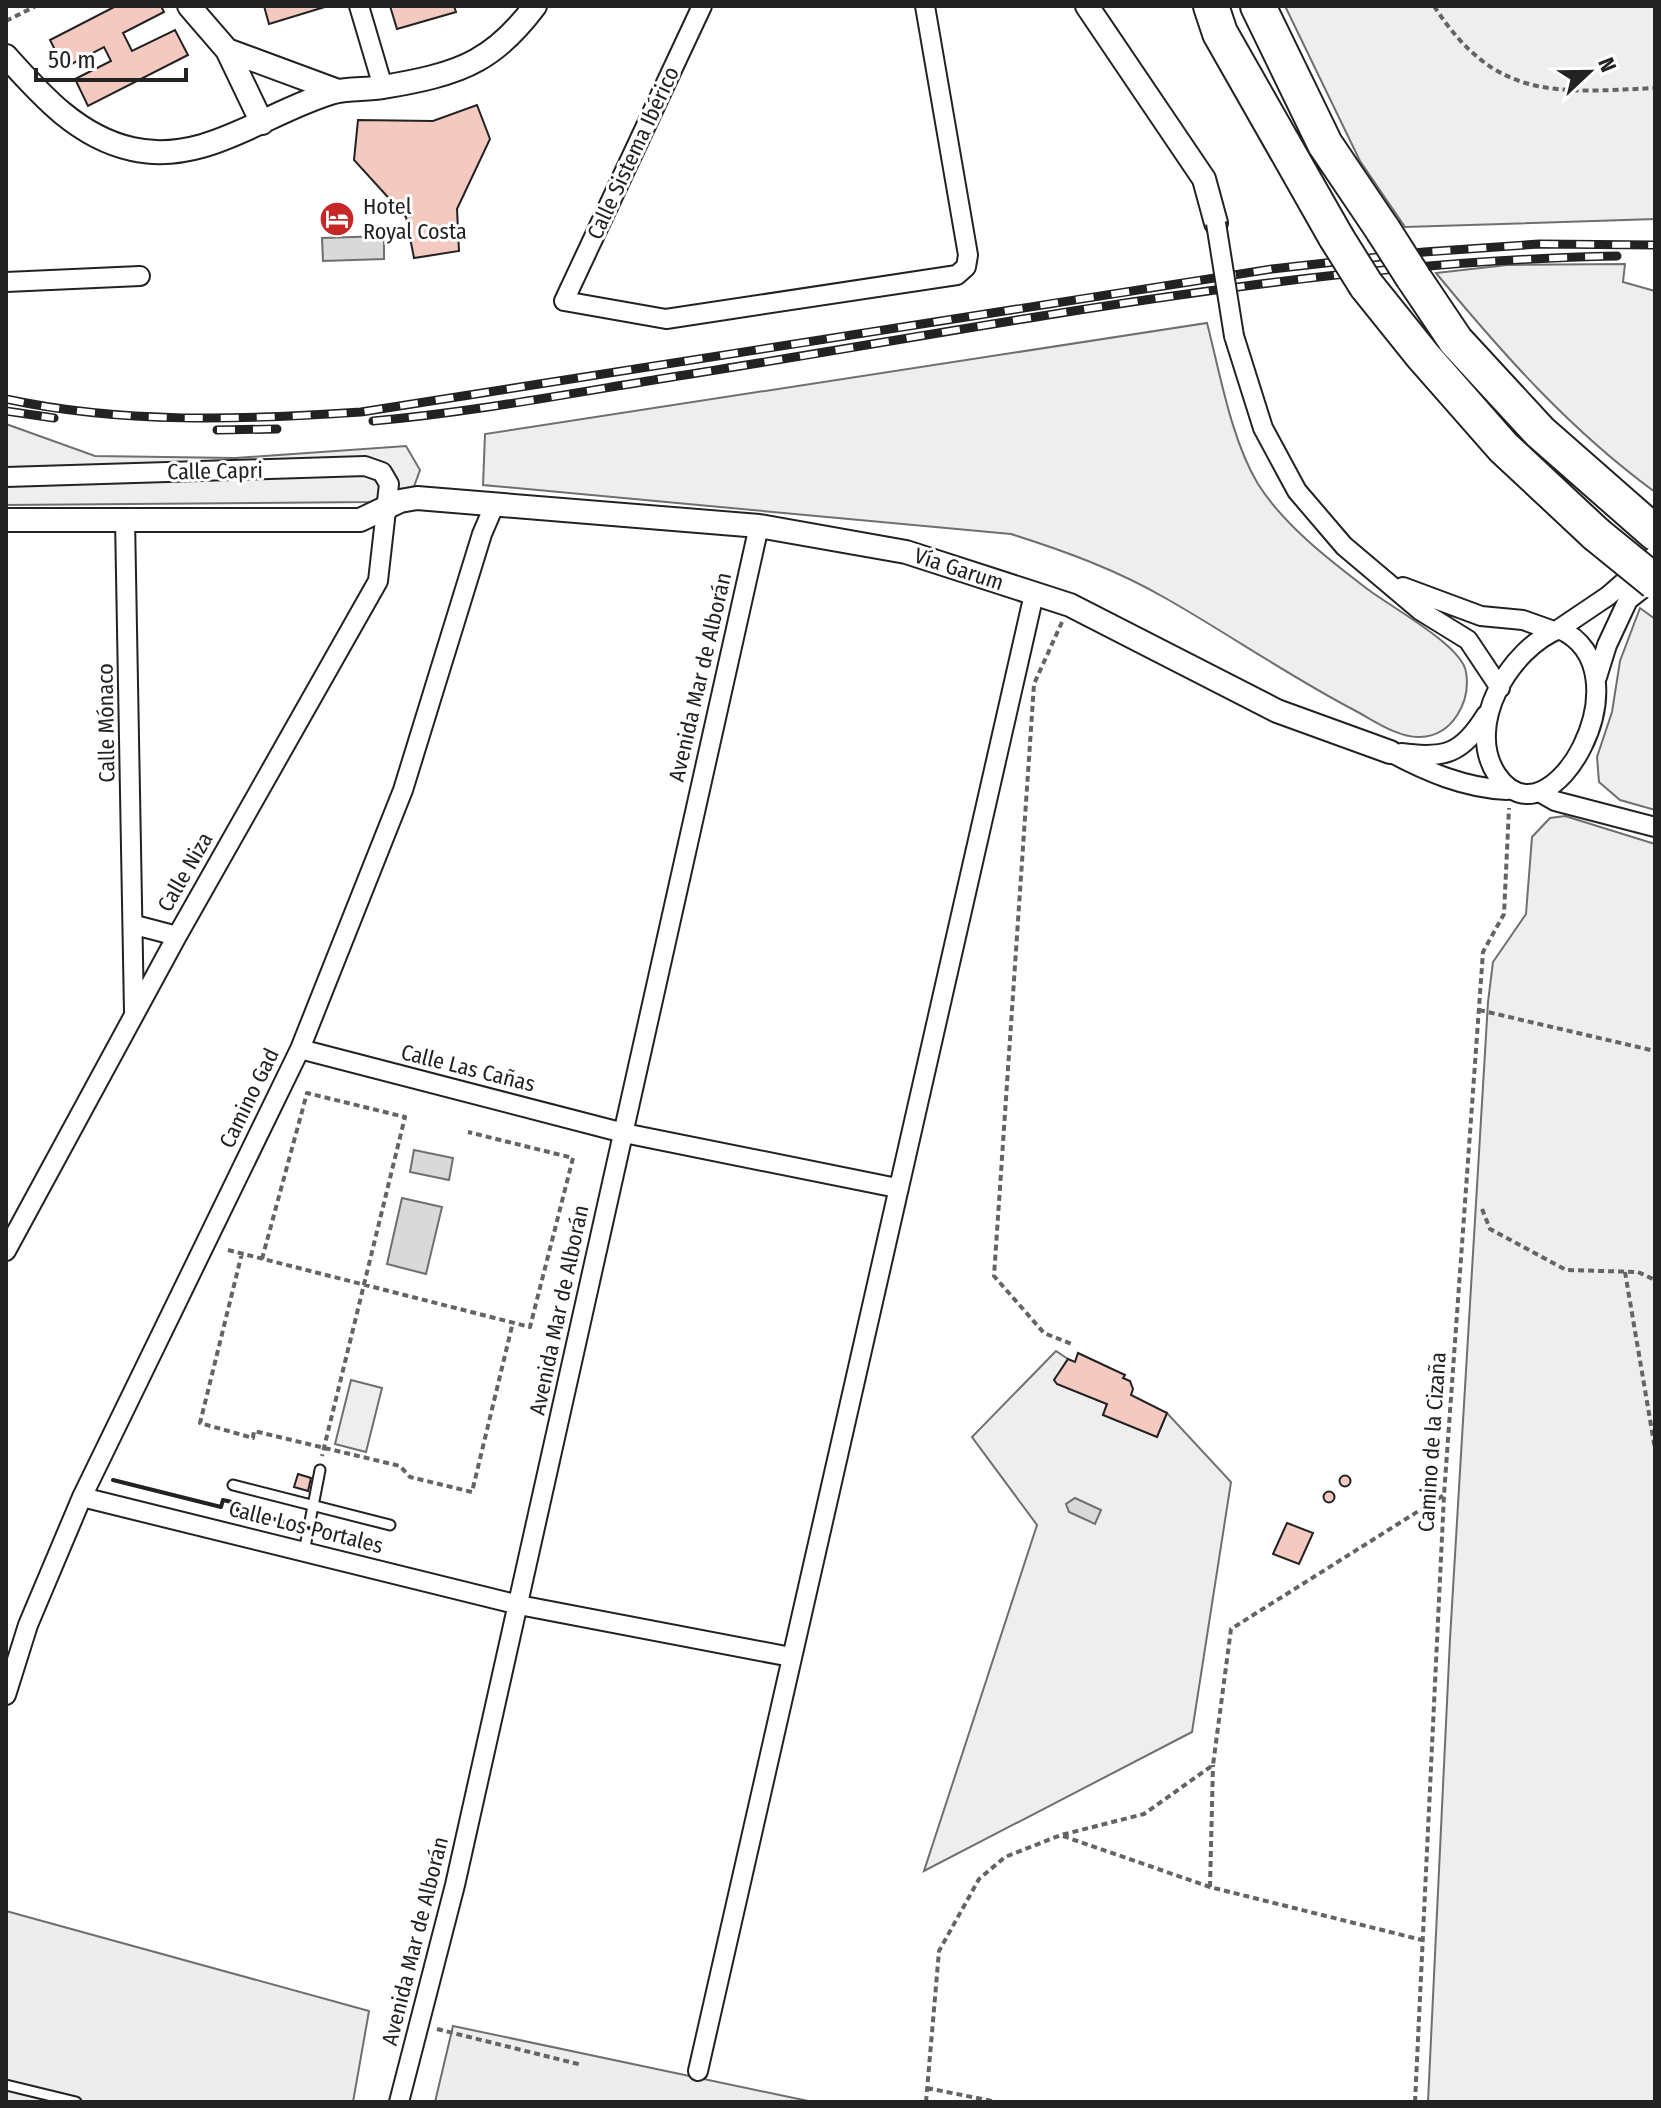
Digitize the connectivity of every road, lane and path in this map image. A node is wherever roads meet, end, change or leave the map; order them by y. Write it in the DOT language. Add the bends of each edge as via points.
graph roads {
  1 [pos="36,6"];
  2 [pos="189,6"];
  3 [pos="359,6"];
  4 [pos="535,6"];
  5 [pos="702,6"];
  6 [pos="925,6"];
  7 [pos="1087,6"];
  8 [pos="1200,6"];
  9 [pos="1258,6"];
  10 [pos="1434,6"];
  11 [pos="1216,20"];
  12 [pos="6,21"];
  13 [pos="227,50"];
  14 [pos="6,56"];
  15 [pos="383,87"];
  16 [pos="1655,88"];
  17 [pos="338,91"];
  18 [pos="262,123"];
  19 [pos="1216,223"];
  20 [pos="140,276"];
  21 [pos="6,282"];
  22 [pos="6,477"];
  23 [pos="494,506"];
  24 [pos="384,511"];
  25 [pos="125,519"];
  26 [pos="6,520"];
  27 [pos="759,526"];
  28 [pos="1655,533"];
  29 [pos="1655,555"];
  30 [pos="1386,579"];
  31 [pos="1655,580"];
  32 [pos="1034,594"];
  33 [pos="1070,605"];
  34 [pos="1556,630"];
  35 [pos="1597,680"];
  36 [pos="1500,688"];
  37 [pos="1489,710"];
  38 [pos="1390,752"];
  39 [pos="1509,790"];
  40 [pos="1541,793"];
  41 [pos="1655,827"];
  42 [pos="135,925"];
  43 [pos="177,936"];
  44 [pos="1479,1010"];
  45 [pos="134,1015"];
  46 [pos="300,1049"];
  47 [pos="1655,1051"];
  48 [pos="468,1132"];
  49 [pos="624,1133"];
  50 [pos="897,1188"];
  51 [pos="1482,1209"];
  52 [pos="228,1250"];
  53 [pos="6,1251"];
  54 [pos="242,1253"];
  55 [pos="262,1259"];
  56 [pos="1625,1272"];
  57 [pos="1655,1280"];
  58 [pos="364,1284"];
  59 [pos="513,1322"];
  60 [pos="1074,1345"];
  61 [pos="323,1448"];
  62 [pos="1655,1449"];
  63 [pos="320,1470"];
  64 [pos="233,1485"];
  65 [pos="1444,1495"];
  66 [pos="82,1497"];
  67 [pos="313,1505"];
  68 [pos="390,1525"];
  69 [pos="304,1552"];
  70 [pos="519,1605"];
  71 [pos="791,1657"];
  72 [pos="6,1695"];
  73 [pos="1213,1765"];
  74 [pos="1061,1835"];
  75 [pos="1210,1887"];
  76 [pos="1422,1940"];
  77 [pos="432,2027"];
  78 [pos="582,2065"];
  79 [pos="698,2071"];
  80 [pos="6,2085"];
  81 [pos="927,2088"];
  82 [pos="76,2102"];
  83 [pos="399,2102"];
  84 [pos="926,2102"];
  85 [pos="997,2102"];
  86 [pos="1415,2102"];
  1 -- 12 [label="path"];
  2 -- 13 [label="street"];
  3 -- 15 [label="street"];
  4 -- 15 [label="street" via="477,60"];
  5 -- 6 [label="street, Calle Sistema Ibérico" via="564,301 666,319 957,275 966,267 968,255"];
  7 -- 19 [label="street" via="1204,179"];
  8 -- 11 [label="highway"];
  9 -- 28 [label="highway, bridge" via="1325,144 1456,341 1540,432"];
  10 -- 16 [label="path" via="1475,58 1519,81 1564,93"];
  11 -- 31 [label="highway, bridge" via="1366,285 1503,447 1596,534"];
  13 -- 17 [label="street"];
  13 -- 18 [label="street"];
  14 -- 18 [label="street" via="46,101 91,133 132,149 177,152"];
  15 -- 17 [label="street"];
  17 -- 18 [label="street"];
  19 -- 30 [label="street, bridge" via="1234,336 1263,428 1297,491 1344,546"];
  20 -- 21 [label="street"];
  22 -- 24 [label="street, Calle Capri" via="365,466 382,472 389,484"];
  23 -- 24 [label="street" via="417,498"];
  23 -- 27 [label="street, Vía Garum"];
  23 -- 46 [label="street, Camino Gad" via="403,790"];
  24 -- 25 [label="street" via="360,520"];
  24 -- 43 [label="street, Calle Niza" via="378,581"];
  25 -- 26 [label="street"];
  25 -- 42 [label="street, Calle Mónaco"];
  27 -- 32 [label="street, Vía Garum" via="906,552"];
  27 -- 49 [label="street, Avenida Mar de Alborán"];
  29 -- 34 [label="street" via="1608,596"];
  30 -- 34 [label="street" via="1481,616"];
  30 -- 36 [label="street" via="1421,611 1468,640"];
  31 -- 35 [label="street" via="1628,600"];
  32 -- 33 [label="street, Vía Garum"];
  32 -- 50 [label="street"];
  33 -- 38 [label="street, Vía Garum" via="1277,711"];
  33 -- 60 [label="path" via="1034,684 994,1276 1044,1333"];
  34 -- 35 [label="street" via="1573,635 1592,658"];
  34 -- 36 [label="street" via="1522,653"];
  35 -- 40 [label="street" via="1578,758 1562,779"];
  36 -- 37 [label="street"];
  37 -- 38 [label="street, Vía Garum" via="1472,737 1447,754"];
  37 -- 39 [label="street" via="1490,764"];
  38 -- 39 [label="street, Vía Garum" via="1470,786"];
  39 -- 40 [label="street"];
  39 -- 44 [label="path, Camino de la Cizaña" via="1504,914 1483,952"];
  40 -- 41 [label="street"];
  42 -- 43 [label="street"];
  42 -- 45 [label="street, Calle Mónaco"];
  43 -- 45 [label="street, Calle Niza"];
  44 -- 47 [label="path"];
  44 -- 65 [label="path, Camino de la Cizaña"];
  45 -- 53 [label="street, Calle Niza"];
  46 -- 49 [label="street, Calle Las Cañas"];
  46 -- 66 [label="street, Camino Gad"];
  48 -- 59 [label="path" via="573,1158 530,1327"];
  49 -- 50 [label="street, Calle Las Cañas"];
  49 -- 70 [label="street, Avenida Mar de Alborán"];
  50 -- 71 [label="street"];
  51 -- 56 [label="path" via="1490,1229 1566,1270"];
  52 -- 54 [label="path"];
  54 -- 55 [label="path"];
  54 -- 61 [label="path" via="200,1423 253,1438 254,1431"];
  55 -- 58 [label="path"];
  55 -- 58 [label="path" via="307,1093 405,1117"];
  56 -- 57 [label="path"];
  56 -- 62 [label="path"];
  58 -- 59 [label="path"];
  58 -- 61 [label="path"];
  59 -- 61 [label="path" via="472,1492 410,1477 400,1466"];
  61 -- 63 [label="path"];
  63 -- 67 [label="lane"];
  64 -- 67 [label="lane"];
  65 -- 73 [label="path" via="1231,1629"];
  65 -- 76 [label="path, Camino de la Cizaña"];
  66 -- 69 [label="street, Calle Los Portales"];
  66 -- 72 [label="street, Camino Gad" via="28,1625"];
  67 -- 68 [label="lane"];
  67 -- 69 [label="lane"];
  69 -- 70 [label="street, Calle Los Portales"];
  70 -- 71 [label="street, Calle Los Portales"];
  70 -- 83 [label="street, Avenida Mar de Alborán"];
  71 -- 79 [label="street"];
  73 -- 74 [label="path" via="1144,1814"];
  73 -- 75 [label="path"];
  74 -- 75 [label="path"];
  74 -- 81 [label="path" via="1005,1857 979,1879 939,1951"];
  75 -- 76 [label="path"];
  76 -- 86 [label="path, Camino de la Cizaña"];
  77 -- 78 [label="path"];
  80 -- 82 [label="lane"];
  81 -- 84 [label="path"];
  81 -- 85 [label="path"];
}
